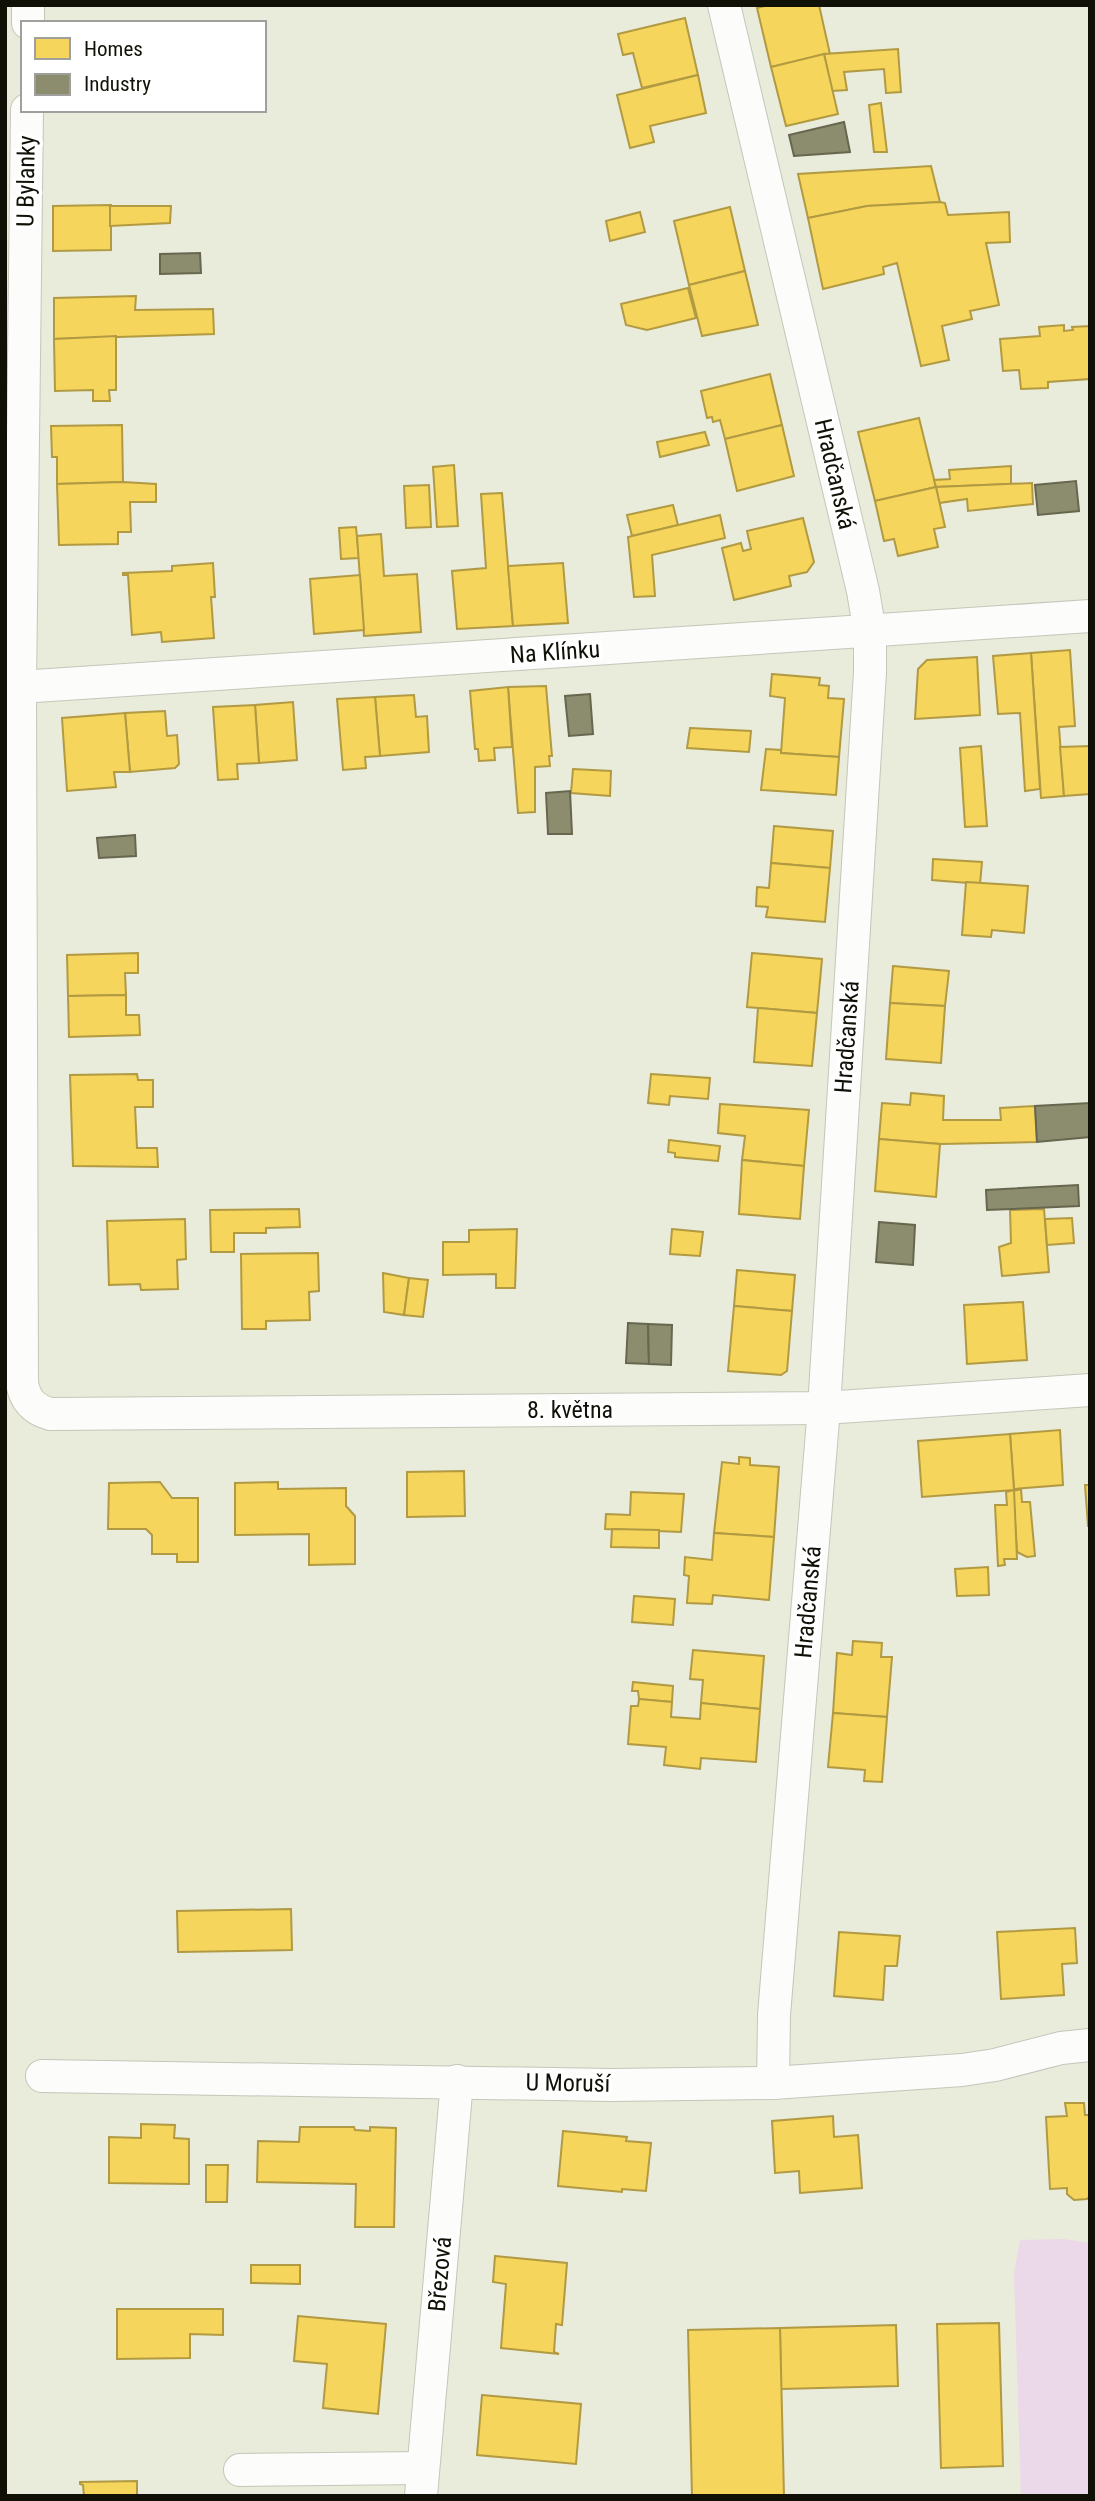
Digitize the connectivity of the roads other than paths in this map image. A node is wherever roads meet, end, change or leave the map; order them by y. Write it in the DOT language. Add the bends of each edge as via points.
graph roads {
  1 [pos="724,5"];
  2 [pos="27,112"];
  3 [pos="1090,616"];
  4 [pos="870,632"];
  5 [pos="20,687"];
  6 [pos="1090,1390"];
  7 [pos="824,1408"];
  8 [pos="50,1414"];
  9 [pos="1090,2045"];
  10 [pos="42,2076"];
  11 [pos="457,2081"];
  12 [pos="773,2083"];
  13 [pos="240,2470"];
  14 [pos="422,2482"];
  1 -- 4 [label="street, Hradčanská"];
  2 -- 5 [label="street, U Bylanky"];
  3 -- 4 [label="street, Na Klínku"];
  4 -- 5 [label="street, Na Klínku"];
  4 -- 7 [label="street, Hradčanská"];
  5 -- 8 [label="street, U Bylanky" via="22,1384 31,1404"];
  6 -- 7 [label="street, 8. května"];
  7 -- 8 [label="street, 8. května"];
  7 -- 12 [label="street, Hradčanská" via="774,2015"];
  9 -- 12 [label="street, U Moruší" via="962,2070"];
  10 -- 11 [label="street, U Moruší"];
  11 -- 12 [label="street, U Moruší"];
  11 -- 14 [label="street, Březová"];
  13 -- 14 [label="street, Březová"];
}
